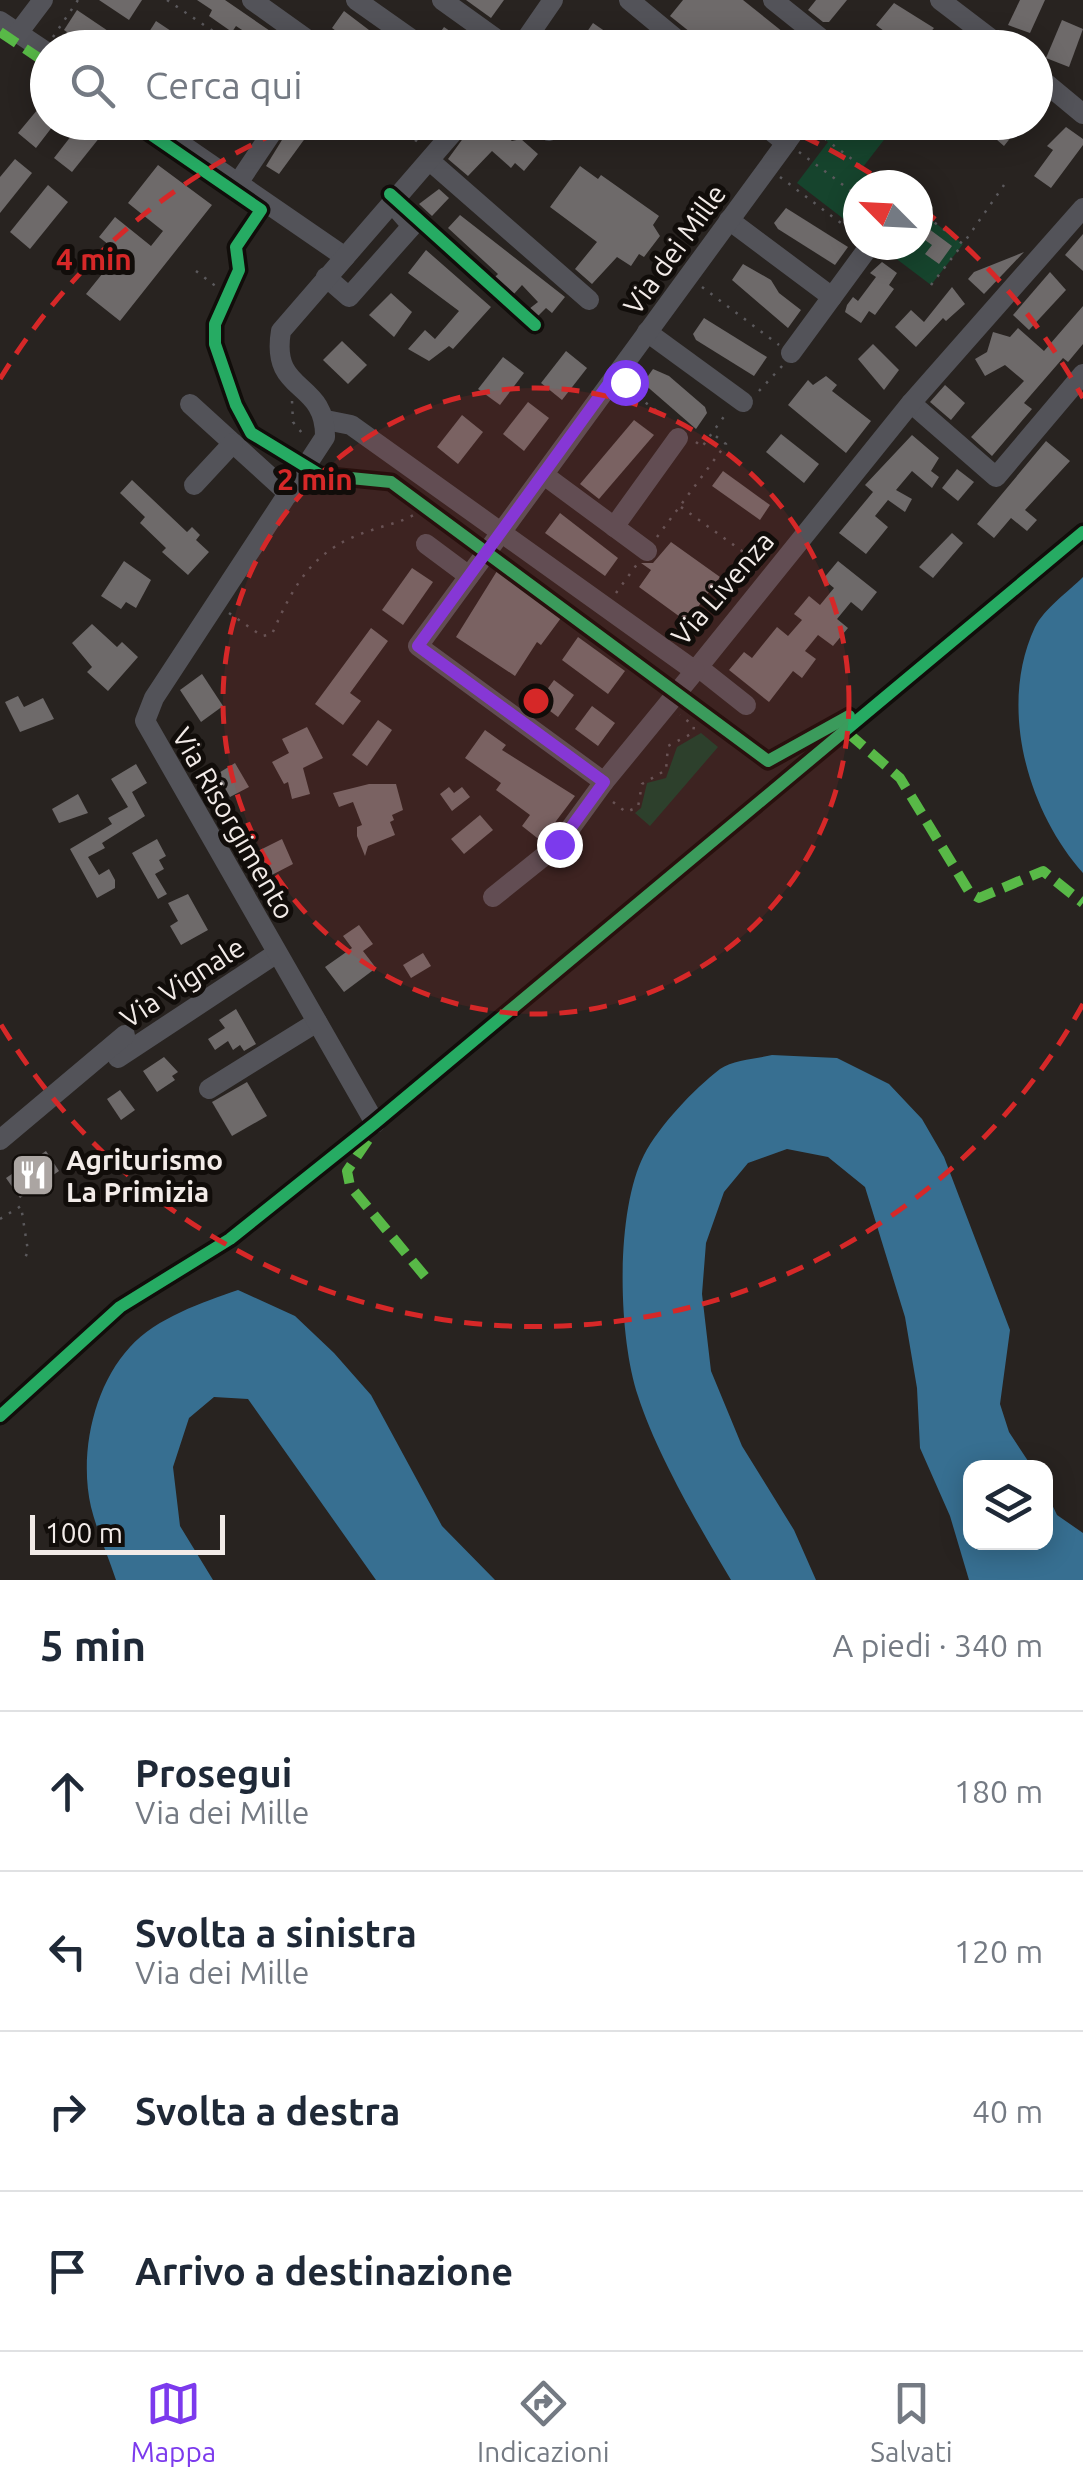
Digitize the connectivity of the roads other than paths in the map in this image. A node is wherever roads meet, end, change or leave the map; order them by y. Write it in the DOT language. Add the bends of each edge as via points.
graph roads {
  1 [pos="43,0"];
  2 [pos="252,0"];
  3 [pos="356,0"];
  4 [pos="442,0"];
  5 [pos="553,0"];
  6 [pos="629,0"];
  7 [pos="773,0"];
  8 [pos="940,0"];
  9 [pos="968,8"];
  10 [pos="0,21"];
  11 [pos="294,30"];
  12 [pos="398,30"];
  13 [pos="484,30"];
  14 [pos="532,30"];
  15 [pos="665,30"];
  16 [pos="810,30"];
  17 [pos="987,30"];
  18 [pos="18,33"];
  19 [pos="30,41"];
  20 [pos="1053,89"];
  21 [pos="1083,114"];
  22 [pos="176,140"];
  23 [pos="267,140"];
  24 [pos="444,140"];
  25 [pos="782,140"];
  26 [pos="790,140"];
  27 [pos="786,143"];
  28 [pos="429,155"];
  29 [pos="238,182"];
  30 [pos="393,204"];
  31 [pos="1083,208"];
  32 [pos="729,220"];
  33 [pos="345,257"];
  34 [pos="853,260"];
  35 [pos="326,277"];
  36 [pos="832,298"];
  37 [pos="588,300"];
  38 [pos="656,338"];
  39 [pos="791,354"];
  40 [pos="1083,374"];
  41 [pos="740,400"];
  42 [pos="911,403"];
  43 [pos="190,404"];
  44 [pos="326,420"];
  45 [pos="680,433"];
  46 [pos="232,443"];
  47 [pos="544,475"];
  48 [pos="194,486"];
  49 [pos="289,494"];
  50 [pos="614,527"];
  51 [pos="503,531"];
  52 [pos="426,544"];
  53 [pos="647,551"];
  54 [pos="469,576"];
  55 [pos="696,669"];
  56 [pos="746,705"];
  57 [pos="601,786"];
  58 [pos="492,897"];
  59 [pos="277,953"];
  60 [pos="143,1020"];
  61 [pos="317,1022"];
  62 [pos="118,1058"];
  63 [pos="209,1089"];
  64 [pos="375,1124"];
  65 [pos="0,1140"];
  1 -- 18 [label="street"];
  2 -- 11 [label="street"];
  3 -- 12 [label="street"];
  4 -- 13 [label="street"];
  5 -- 14 [label="street"];
  6 -- 15 [label="street"];
  7 -- 16 [label="street"];
  8 -- 9 [label="street"];
  9 -- 17 [label="street"];
  10 -- 18 [label="street"];
  18 -- 19 [label="street"];
  20 -- 21 [label="street"];
  22 -- 29 [label="street"];
  23 -- 29 [label="street"];
  24 -- 28 [label="street"];
  25 -- 27 [label="street"];
  26 -- 27 [label="street, Via dei Mille"];
  27 -- 32 [label="street, Via dei Mille"];
  28 -- 30 [label="street"];
  28 -- 37 [label="street"];
  29 -- 33 [label="street"];
  30 -- 33 [label="street"];
  30 -- 35 [label="street" via="412,226 349,297"];
  31 -- 42 [label="street, Via Livenza"];
  32 -- 36 [label="street"];
  32 -- 38 [label="street, Via dei Mille"];
  33 -- 35 [label="street"];
  34 -- 36 [label="street"];
  35 -- 44 [label="street" via="281,331 277,352 282,368 320,402"];
  36 -- 39 [label="street"];
  38 -- 41 [label="street"];
  38 -- 47 [label="street, Via dei Mille" via="615,375"];
  40 -- 42 [label="street" via="996,477"];
  42 -- 55 [label="street, Via Livenza"];
  43 -- 46 [label="street"];
  44 -- 49 [label="street, Via Risorgimento" via="320,447"];
  44 -- 51 [label="street, Via Livenza" via="351,425"];
  45 -- 50 [label="street"];
  46 -- 48 [label="street"];
  46 -- 49 [label="street"];
  47 -- 50 [label="street"];
  47 -- 51 [label="street, Via dei Mille"];
  49 -- 59 [label="street, Via Risorgimento" via="154,698 146,721"];
  50 -- 53 [label="street"];
  51 -- 54 [label="street, Via dei Mille"];
  51 -- 55 [label="street, Via Livenza"];
  52 -- 54 [label="street"];
  54 -- 57 [label="street, Via dei Mille" via="418,646"];
  55 -- 56 [label="street"];
  55 -- 57 [label="street"];
  57 -- 58 [label="street" via="559,844"];
  59 -- 61 [label="street, Via Risorgimento"];
  59 -- 62 [label="street, Via Vignale"];
  60 -- 65 [label="street, Via Vignale"];
  61 -- 63 [label="street"];
  61 -- 64 [label="street, Via Risorgimento"];
}
